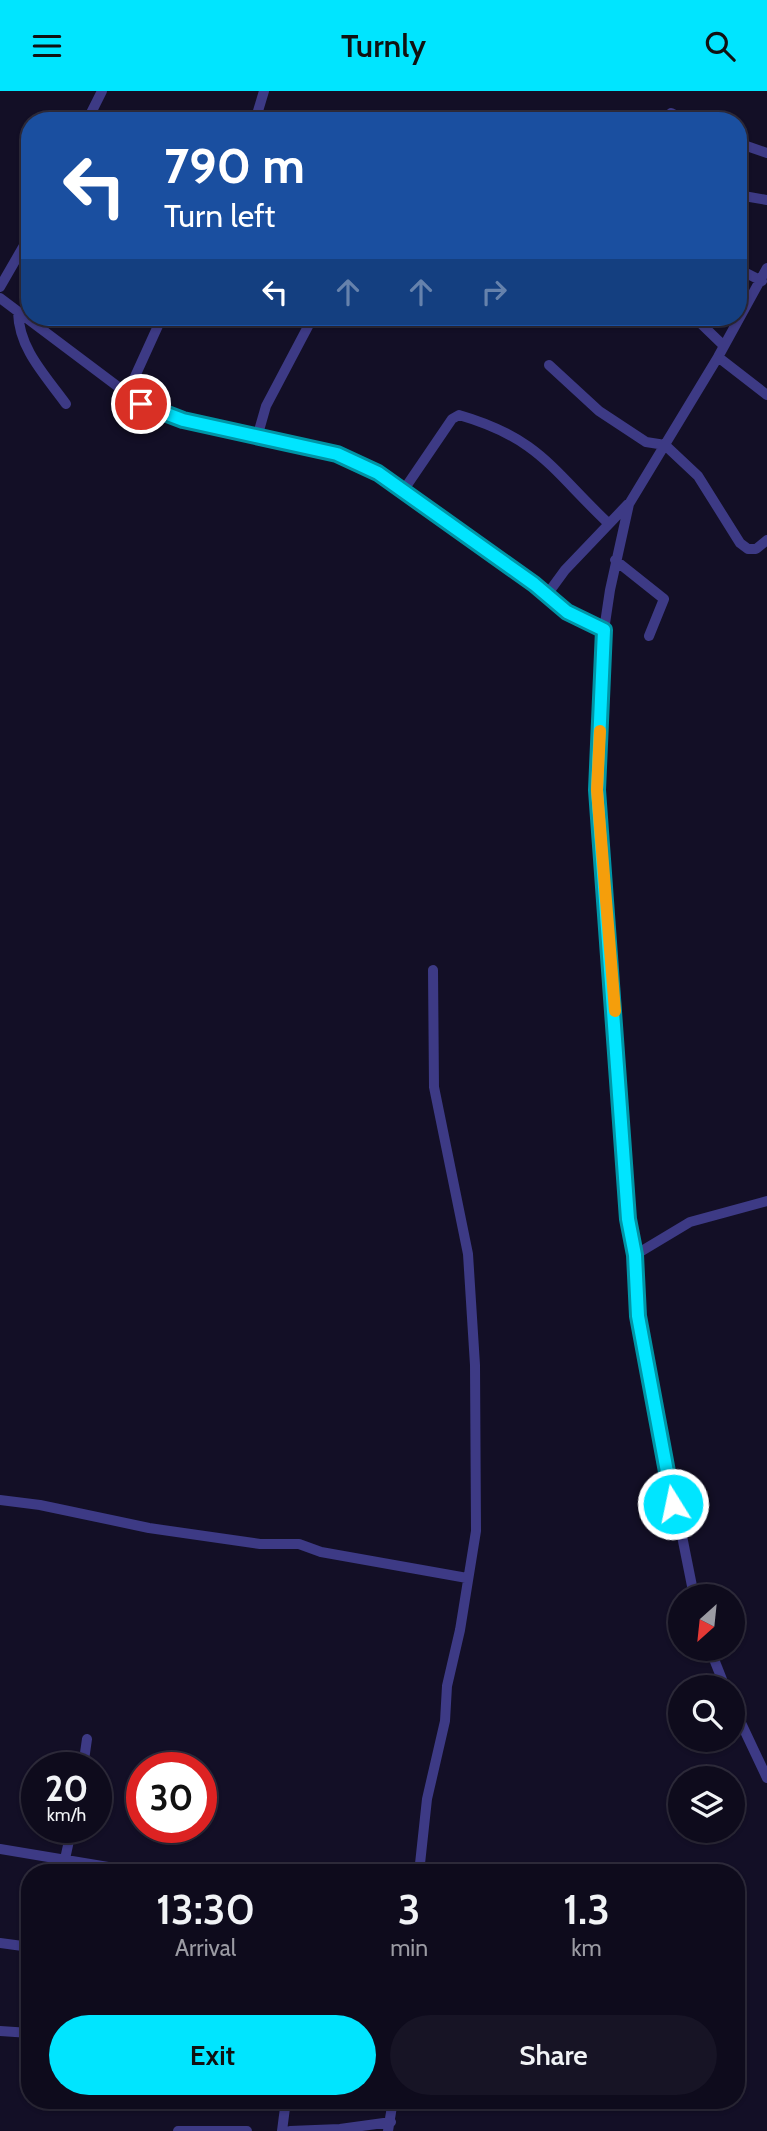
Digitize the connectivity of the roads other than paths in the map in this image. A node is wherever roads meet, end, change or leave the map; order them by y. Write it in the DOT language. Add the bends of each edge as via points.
graph roads {
  1 [pos="102,91"];
  2 [pos="264,91"];
  3 [pos="92,112"];
  4 [pos="258,112"];
  5 [pos="747,146"];
  6 [pos="767,153"];
  7 [pos="747,197"];
  8 [pos="767,200"];
  9 [pos="21,250"];
  10 [pos="767,268"];
  11 [pos="747,274"];
  12 [pos="762,281"];
  13 [pos="0,286"];
  14 [pos="0,298"];
  15 [pos="747,307"];
  16 [pos="18,312"];
  17 [pos="21,314"];
  18 [pos="37,326"];
  19 [pos="158,326"];
  20 [pos="308,326"];
  21 [pos="703,326"];
  22 [pos="736,326"];
  23 [pos="724,346"];
  24 [pos="718,357"];
  25 [pos="549,365"];
  26 [pos="127,394"];
  27 [pos="767,395"];
  28 [pos="66,404"];
  29 [pos="258,434"];
  30 [pos="665,445"];
  31 [pos="403,491"];
  32 [pos="629,504"];
  33 [pos="608,523"];
  34 [pos="767,540"];
  35 [pos="615,559"];
  36 [pos="546,596"];
  37 [pos="604,630"];
  38 [pos="649,636"];
  39 [pos="433,969"];
  40 [pos="767,1201"];
  41 [pos="635,1255"];
  42 [pos="0,1500"];
  43 [pos="467,1578"];
  44 [pos="692,1584"];
  45 [pos="745,1731"];
  46 [pos="87,1739"];
  47 [pos="85,1752"];
  48 [pos="767,1778"];
  49 [pos="68,1843"];
  50 [pos="2,1850"];
  51 [pos="65,1859"];
  52 [pos="93,1864"];
  53 [pos="420,1864"];
  54 [pos="0,1943"];
  55 [pos="21,1946"];
  56 [pos="0,2031"];
  57 [pos="21,2032"];
  58 [pos="285,2109"];
  59 [pos="390,2126"];
  60 [pos="178,2131"];
  61 [pos="247,2131"];
  62 [pos="282,2131"];
  63 [pos="290,2131"];
  1 -- 3 [label="street"];
  2 -- 4 [label="street"];
  5 -- 6 [label="street"];
  7 -- 8 [label="street"];
  9 -- 13 [label="street"];
  10 -- 12 [label="street"];
  11 -- 12 [label="street"];
  12 -- 15 [label="street"];
  14 -- 16 [label="street"];
  16 -- 17 [label="street"];
  16 -- 28 [label="street" via="26,348"];
  18 -- 26 [label="street"];
  19 -- 26 [label="street"];
  20 -- 29 [label="street" via="266,406"];
  21 -- 23 [label="street"];
  22 -- 23 [label="street"];
  23 -- 24 [label="street"];
  24 -- 27 [label="street"];
  24 -- 30 [label="street"];
  25 -- 30 [label="street" via="599,411 646,442"];
  26 -- 29 [label="street" via="183,420"];
  29 -- 31 [label="street" via="337,454"];
  30 -- 32 [label="street"];
  30 -- 34 [label="street" via="698,476 740,543 756,549"];
  31 -- 33 [label="street" via="459,415 498,428 539,452"];
  31 -- 36 [label="street"];
  32 -- 33 [label="street"];
  32 -- 35 [label="street"];
  33 -- 36 [label="street"];
  35 -- 37 [label="street"];
  35 -- 38 [label="street" via="664,599"];
  36 -- 37 [label="street" via="582,622"];
  37 -- 41 [label="street" via="597,790 628,1219"];
  39 -- 43 [label="street" via="434,1087 468,1254 475,1365 476,1531"];
  40 -- 41 [label="street" via="690,1222"];
  41 -- 44 [label="street" via="638,1316"];
  42 -- 43 [label="street" via="260,1545 299,1544"];
  43 -- 53 [label="street" via="445,1721 426,1799"];
  45 -- 48 [label="street"];
  46 -- 47 [label="street"];
  49 -- 51 [label="street"];
  50 -- 51 [label="street"];
  51 -- 52 [label="street"];
  54 -- 55 [label="street"];
  56 -- 57 [label="street"];
  58 -- 62 [label="street"];
  59 -- 63 [label="street"];
  60 -- 61 [label="street"];
}
